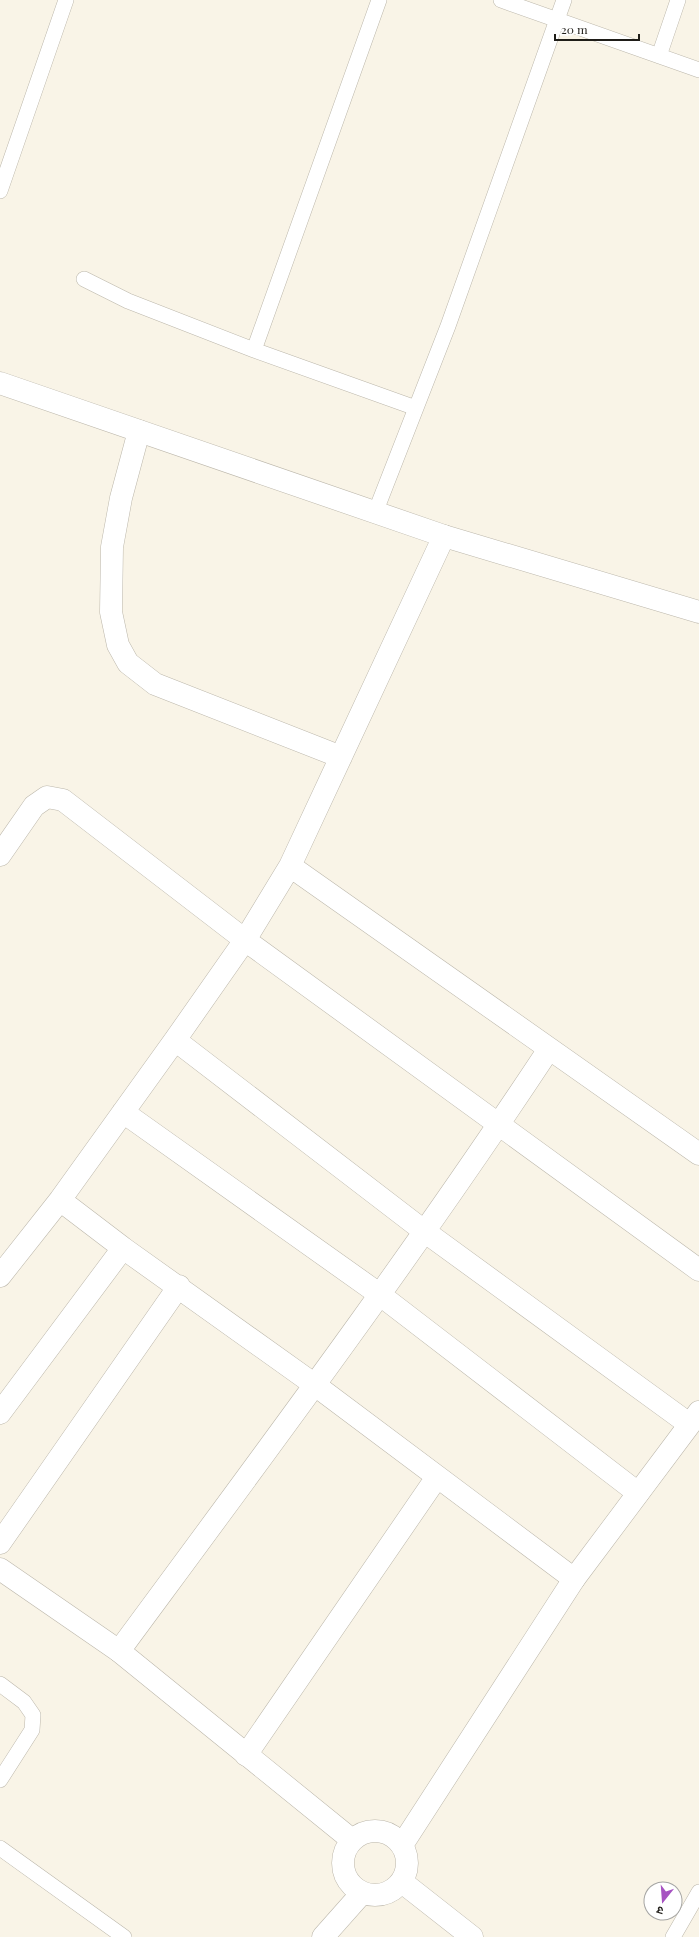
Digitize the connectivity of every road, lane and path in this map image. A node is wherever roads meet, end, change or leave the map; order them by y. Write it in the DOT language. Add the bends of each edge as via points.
graph roads {
  1 [pos="66,0"];
  2 [pos="379,0"];
  3 [pos="500,0"];
  4 [pos="564,0"];
  5 [pos="678,0"];
  6 [pos="557,20"];
  7 [pos="659,56"];
  8 [pos="699,70"];
  9 [pos="0,191"];
  10 [pos="84,279"];
  11 [pos="254,350"];
  12 [pos="0,382"];
  13 [pos="416,408"];
  14 [pos="139,431"];
  15 [pos="375,513"];
  16 [pos="444,536"];
  17 [pos="699,612"];
  18 [pos="341,757"];
  19 [pos="0,855"];
  20 [pos="290,866"];
  21 [pos="245,940"];
  22 [pos="175,1040"];
  23 [pos="549,1049"];
  24 [pos="123,1112"];
  25 [pos="500,1124"];
  26 [pos="699,1154"];
  27 [pos="60,1200"];
  28 [pos="424,1231"];
  29 [pos="123,1248"];
  30 [pos="699,1270"];
  31 [pos="0,1276"];
  32 [pos="178,1286"];
  33 [pos="379,1294"];
  34 [pos="315,1385"];
  35 [pos="0,1413"];
  36 [pos="694,1418"];
  37 [pos="438,1477"];
  38 [pos="638,1493"];
  39 [pos="0,1543"];
  40 [pos="0,1569"];
  41 [pos="574,1579"];
  42 [pos="119,1651"];
  43 [pos="0,1684"];
  44 [pos="246,1755"];
  45 [pos="0,1780"];
  46 [pos="352,1840"];
  47 [pos="402,1845"];
  48 [pos="0,1848"];
  49 [pos="402,1882"];
  50 [pos="699,1892"];
  51 [pos="362,1893"];
  52 [pos="124,1937"];
  53 [pos="323,1937"];
  54 [pos="472,1937"];
  55 [pos="673,1937"];
  1 -- 9 [label="lane"];
  2 -- 11 [label="lane"];
  3 -- 6 [label="lane"];
  4 -- 6 [label="lane"];
  5 -- 7 [label="lane"];
  6 -- 7 [label="lane"];
  6 -- 13 [label="lane" via="448,326"];
  7 -- 8 [label="lane"];
  10 -- 11 [label="lane" via="128,301"];
  11 -- 13 [label="lane"];
  12 -- 14 [label="street"];
  13 -- 15 [label="lane"];
  14 -- 15 [label="street"];
  14 -- 18 [label="street" via="121,498 112,547 111,612 118,645 128,663 155,684"];
  15 -- 16 [label="street"];
  16 -- 17 [label="street"];
  16 -- 18 [label="street"];
  18 -- 20 [label="street"];
  19 -- 21 [label="street" via="34,806 47,797 63,800"];
  20 -- 21 [label="street"];
  20 -- 23 [label="street"];
  21 -- 22 [label="street"];
  21 -- 25 [label="street"];
  22 -- 24 [label="street"];
  22 -- 28 [label="street"];
  23 -- 25 [label="street"];
  23 -- 26 [label="street"];
  24 -- 27 [label="street"];
  24 -- 33 [label="street"];
  25 -- 28 [label="street"];
  25 -- 30 [label="street"];
  27 -- 29 [label="street"];
  27 -- 31 [label="street"];
  28 -- 33 [label="street"];
  28 -- 36 [label="street"];
  29 -- 32 [label="street"];
  29 -- 35 [label="street"];
  32 -- 34 [label="street"];
  32 -- 39 [label="street"];
  33 -- 34 [label="street"];
  33 -- 38 [label="street"];
  34 -- 37 [label="street"];
  34 -- 42 [label="street"];
  36 -- 38 [label="street"];
  37 -- 41 [label="street"];
  37 -- 44 [label="street"];
  38 -- 41 [label="street"];
  40 -- 42 [label="street"];
  41 -- 47 [label="street"];
  42 -- 44 [label="street"];
  43 -- 45 [label="lane" via="24,1702 33,1714 32,1730"];
  44 -- 46 [label="street"];
  46 -- 47 [label="street" via="360,1834 378,1831 391,1836"];
  46 -- 51 [label="street" via="342,1859 343,1869 346,1879"];
  47 -- 49 [label="street" via="408,1863"];
  48 -- 52 [label="lane"];
  49 -- 51 [label="street" via="384,1895"];
  49 -- 54 [label="street"];
  50 -- 55 [label="lane"];
  51 -- 53 [label="street"];
}
